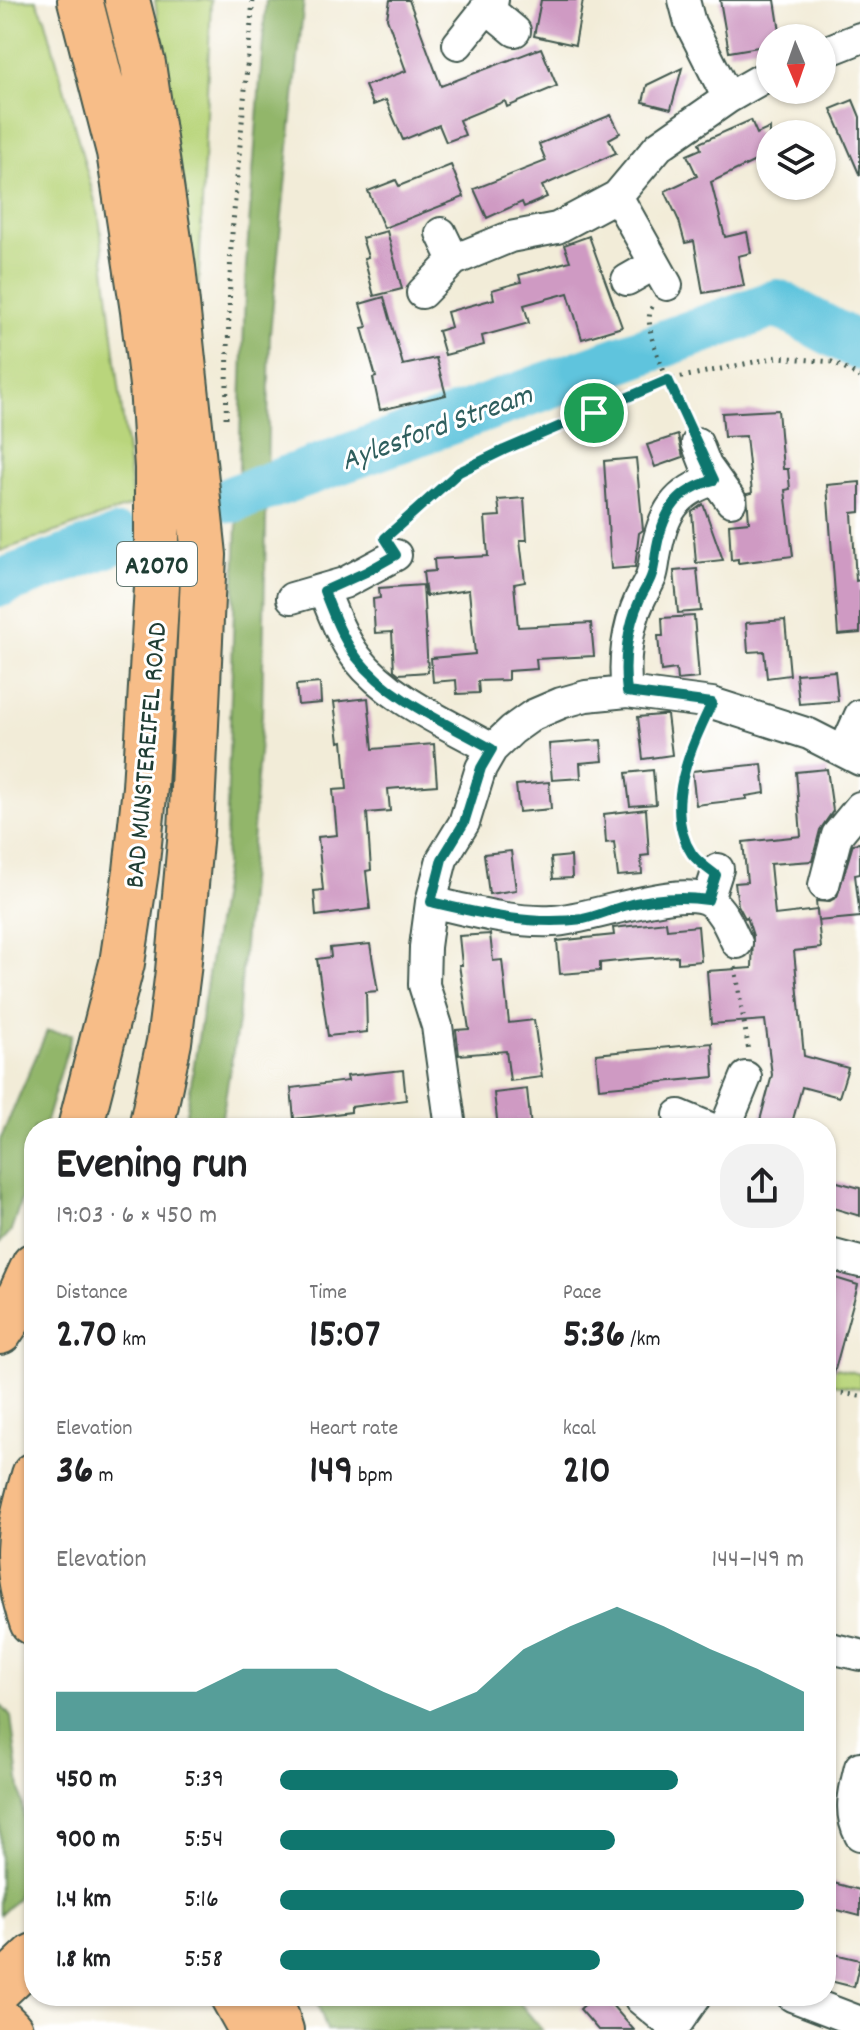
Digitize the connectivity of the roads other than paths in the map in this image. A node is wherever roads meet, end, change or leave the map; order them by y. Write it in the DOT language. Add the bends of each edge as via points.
graph roads {
  1 [pos="80,0"];
  2 [pos="127,0"];
  3 [pos="136,0"];
  4 [pos="684,0"];
  5 [pos="490,4"];
  6 [pos="515,31"];
  7 [pos="860,38"];
  8 [pos="458,44"];
  9 [pos="836,47"];
  10 [pos="143,64"];
  11 [pos="756,82"];
  12 [pos="728,98"];
  13 [pos="617,196"];
  14 [pos="441,233"];
  15 [pos="454,260"];
  16 [pos="627,280"];
  17 [pos="422,293"];
  18 [pos="697,443"];
  19 [pos="396,555"];
  20 [pos="324,591"];
  21 [pos="292,598"];
  22 [pos="627,692"];
  23 [pos="860,715"];
  24 [pos="492,749"];
  25 [pos="852,756"];
  26 [pos="860,807"];
  27 [pos="824,885"];
  28 [pos="431,902"];
  29 [pos="737,943"];
  30 [pos="746,1077"];
  31 [pos="679,1115"];
  32 [pos="83,1118"];
  33 [pos="153,1118"];
  34 [pos="450,1118"];
  35 [pos="686,1118"];
  36 [pos="729,1118"];
  37 [pos="836,1256"];
  38 [pos="860,1262"];
  39 [pos="24,1287"];
  40 [pos="0,1332"];
  41 [pos="24,1511"];
  42 [pos="0,1591"];
  43 [pos="24,1597"];
  44 [pos="24,1614"];
  45 [pos="836,1649"];
  46 [pos="860,1655"];
  47 [pos="860,1767"];
  48 [pos="860,1835"];
  49 [pos="24,1965"];
  50 [pos="0,1988"];
  51 [pos="235,2006"];
  52 [pos="276,2006"];
  53 [pos="648,2006"];
  54 [pos="689,2006"];
  55 [pos="818,2006"];
  56 [pos="0,2020"];
  57 [pos="860,2022"];
  58 [pos="673,2029"];
  59 [pos="10,2030"];
  60 [pos="248,2030"];
  61 [pos="284,2030"];
  1 -- 32 [label="highway, BAD MUNSTEREIFEL ROAD / A2070" via="119,152 152,385 157,468 157,572 136,871 122,963"];
  2 -- 10 [label="highway, BAD MUNSTEREIFEL ROAD / A2070"];
  3 -- 10 [label="highway"];
  4 -- 12 [label="street"];
  5 -- 6 [label="street"];
  5 -- 8 [label="street"];
  7 -- 9 [label="street"];
  10 -- 33 [label="highway, BAD MUNSTEREIFEL ROAD / A2070" via="173,267 204,555 191,831 169,1042"];
  11 -- 12 [label="street"];
  12 -- 13 [label="street" via="659,146"];
  13 -- 15 [label="street" via="557,228 510,237"];
  13 -- 16 [label="street" via="661,275"];
  14 -- 15 [label="street"];
  15 -- 17 [label="street"];
  18 -- 22 [label="street" via="723,491 696,485 679,496 661,525 652,576 628,638"];
  19 -- 20 [label="street"];
  20 -- 21 [label="street"];
  20 -- 24 [label="street" via="338,626 377,679"];
  22 -- 24 [label="street" via="586,696 547,709"];
  22 -- 25 [label="street" via="712,703 809,734"];
  23 -- 25 [label="street"];
  24 -- 28 [label="street" via="464,823 442,859"];
  26 -- 27 [label="street" via="837,835"];
  28 -- 29 [label="street" via="518,921 555,921 679,896 714,882 721,913"];
  28 -- 34 [label="street" via="424,985 437,1026"];
  30 -- 36 [label="street"];
  31 -- 35 [label="street"];
  37 -- 38 [label="street"];
  39 -- 40 [label="highway"];
  41 -- 43 [label="highway" via="17,1559"];
  42 -- 44 [label="highway"];
  45 -- 46 [label="street"];
  47 -- 48 [label="street" via="853,1793"];
  49 -- 50 [label="highway"];
  51 -- 60 [label="main road"];
  52 -- 61 [label="main road"];
  53 -- 58 [label="street"];
  54 -- 58 [label="street"];
  55 -- 57 [label="street"];
  56 -- 59 [label="highway"];
}
